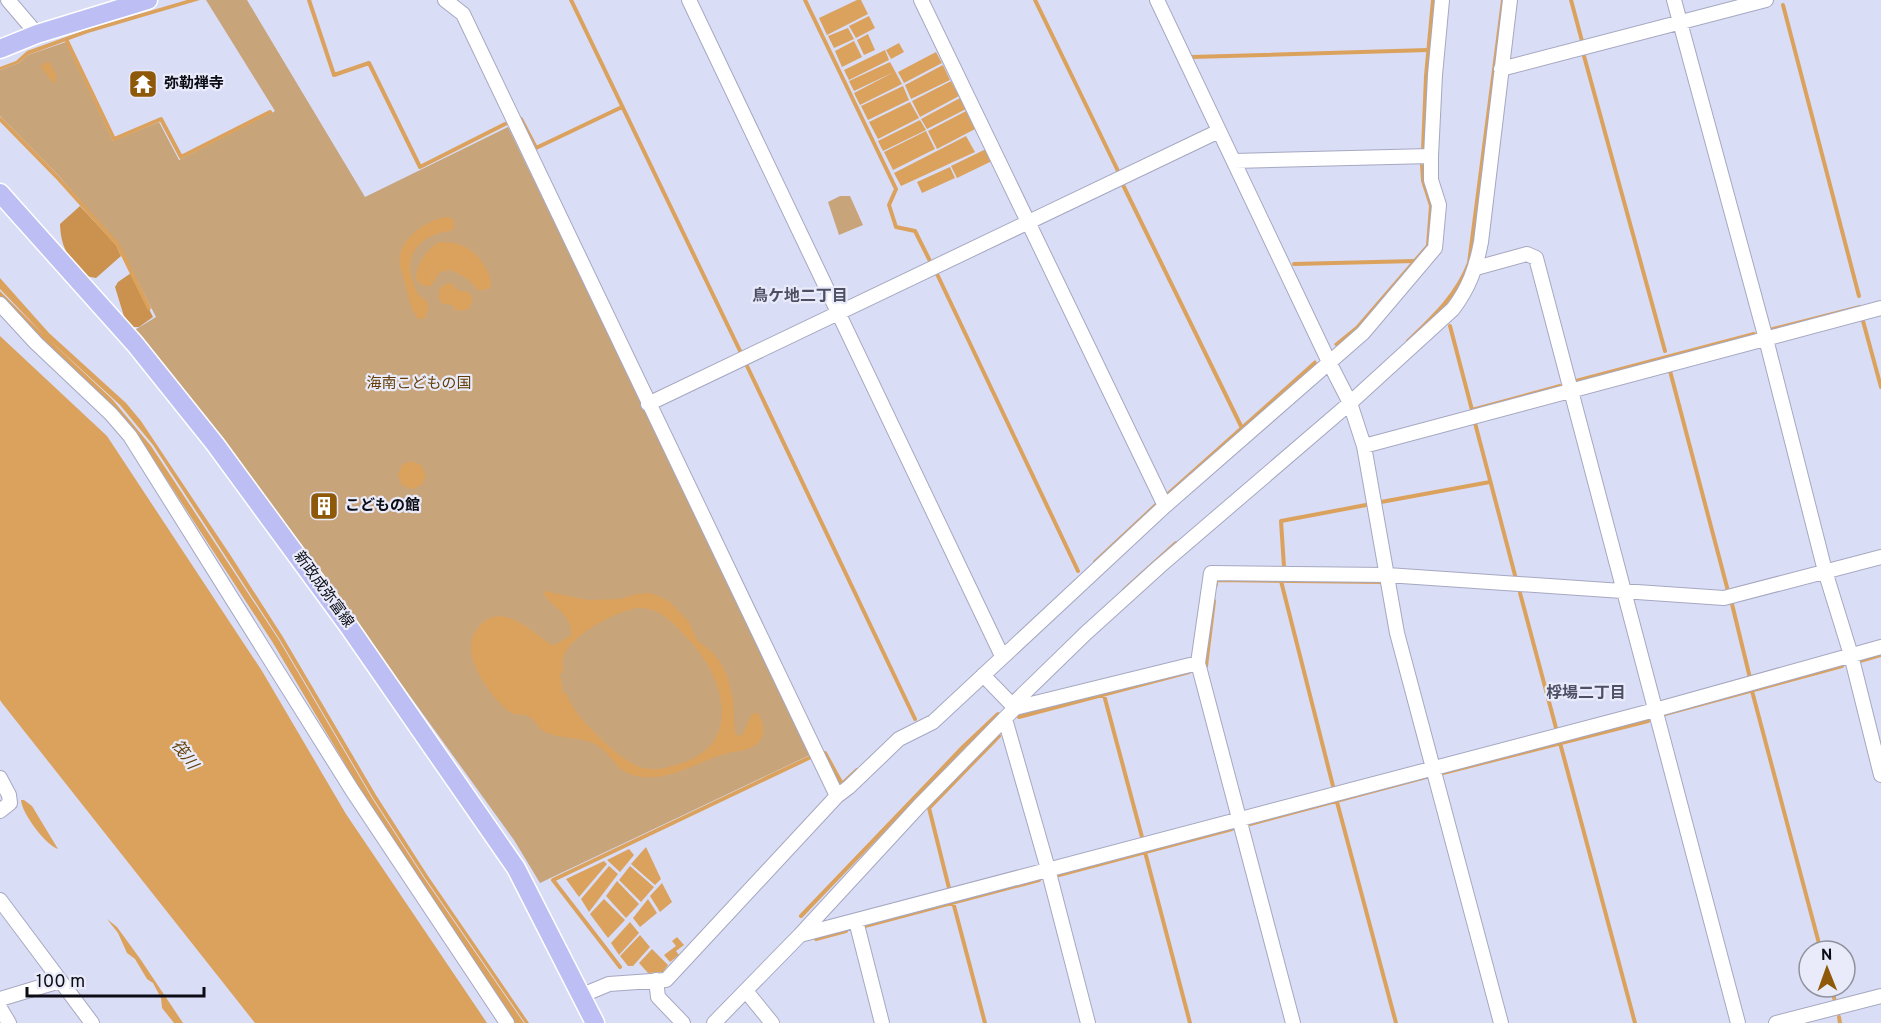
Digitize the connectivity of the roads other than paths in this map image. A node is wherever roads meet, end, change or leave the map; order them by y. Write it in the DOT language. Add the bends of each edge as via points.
graph roads {
  1 [pos="8,0"];
  2 [pos="148,0"];
  3 [pos="445,0"];
  4 [pos="689,0"];
  5 [pos="921,0"];
  6 [pos="1157,0"];
  7 [pos="1442,0"];
  8 [pos="1510,0"];
  9 [pos="1674,0"];
  10 [pos="1766,0"];
  11 [pos="1680,23"];
  12 [pos="37,34"];
  13 [pos="0,48"];
  14 [pos="1501,69"];
  15 [pos="1219,131"];
  16 [pos="1431,156"];
  17 [pos="1234,161"];
  18 [pos="0,193"];
  19 [pos="1030,223"];
  20 [pos="1476,268"];
  21 [pos="0,304"];
  22 [pos="1881,308"];
  23 [pos="839,314"];
  24 [pos="1766,339"];
  25 [pos="1329,362"];
  26 [pos="1571,391"];
  27 [pos="1350,403"];
  28 [pos="648,404"];
  29 [pos="1364,446"];
  30 [pos="1165,506"];
  31 [pos="1881,557"];
  32 [pos="1825,571"];
  33 [pos="1387,575"];
  34 [pos="1624,592"];
  35 [pos="1881,647"];
  36 [pos="1851,655"];
  37 [pos="1002,656"];
  38 [pos="1198,663"];
  39 [pos="983,675"];
  40 [pos="1013,707"];
  41 [pos="1655,710"];
  42 [pos="1005,719"];
  43 [pos="1433,768"];
  44 [pos="1881,775"];
  45 [pos="0,778"];
  46 [pos="837,796"];
  47 [pos="0,811"];
  48 [pos="1239,820"];
  49 [pos="1048,869"];
  50 [pos="0,900"];
  51 [pos="856,921"];
  52 [pos="800,935"];
  53 [pos="656,980"];
  54 [pos="60,981"];
  55 [pos="746,991"];
  56 [pos="580,996"];
  57 [pos="1881,996"];
  58 [pos="0,999"];
  59 [pos="0,1008"];
  60 [pos="8,1023"];
  61 [pos="92,1023"];
  62 [pos="507,1023"];
  63 [pos="595,1023"];
  64 [pos="683,1023"];
  65 [pos="714,1023"];
  66 [pos="772,1023"];
  67 [pos="882,1023"];
  68 [pos="1088,1023"];
  69 [pos="1293,1023"];
  70 [pos="1500,1023"];
  71 [pos="1738,1023"];
  72 [pos="1776,1023"];
  1 -- 12 [label="street"];
  2 -- 12 [label="main road"];
  3 -- 28 [label="street" via="463,14"];
  4 -- 23 [label="street"];
  5 -- 19 [label="street"];
  6 -- 15 [label="street"];
  7 -- 16 [label="street"];
  8 -- 14 [label="street"];
  9 -- 11 [label="street"];
  10 -- 11 [label="street"];
  11 -- 14 [label="street"];
  11 -- 24 [label="street"];
  12 -- 13 [label="main road"];
  14 -- 20 [label="street"];
  15 -- 17 [label="street"];
  15 -- 19 [label="street"];
  16 -- 17 [label="street"];
  16 -- 25 [label="street" via="1431,180 1439,205 1435,248 1363,333"];
  17 -- 25 [label="street"];
  18 -- 56 [label="main road, 新政成弥富線" via="135,344 215,444 347,624 516,868"];
  19 -- 23 [label="street"];
  19 -- 30 [label="street"];
  20 -- 26 [label="street" via="1527,254 1536,258"];
  20 -- 27 [label="street" via="1453,309"];
  21 -- 62 [label="street" via="130,436 352,790"];
  22 -- 24 [label="street"];
  23 -- 28 [label="street"];
  23 -- 37 [label="street"];
  24 -- 26 [label="street"];
  24 -- 32 [label="street"];
  25 -- 27 [label="street"];
  25 -- 30 [label="street"];
  26 -- 29 [label="street"];
  26 -- 34 [label="street"];
  27 -- 29 [label="street"];
  27 -- 40 [label="street" via="1160,566"];
  28 -- 46 [label="street"];
  29 -- 33 [label="street"];
  30 -- 37 [label="street"];
  31 -- 32 [label="street"];
  32 -- 34 [label="street" via="1724,598"];
  32 -- 36 [label="street"];
  33 -- 34 [label="street"];
  33 -- 38 [label="street" via="1211,573"];
  33 -- 43 [label="street" via="1397,633"];
  34 -- 41 [label="street"];
  35 -- 36 [label="street"];
  36 -- 41 [label="street"];
  36 -- 44 [label="street"];
  37 -- 39 [label="street"];
  38 -- 40 [label="street"];
  38 -- 48 [label="street"];
  39 -- 40 [label="street"];
  39 -- 46 [label="street" via="933,722 899,739"];
  40 -- 42 [label="street"];
  41 -- 43 [label="street"];
  41 -- 71 [label="street"];
  42 -- 49 [label="street"];
  42 -- 52 [label="street"];
  43 -- 48 [label="street"];
  43 -- 70 [label="street"];
  45 -- 47 [label="street" via="10,803"];
  46 -- 53 [label="street" via="666,980"];
  48 -- 49 [label="street"];
  48 -- 69 [label="street"];
  49 -- 51 [label="street"];
  49 -- 68 [label="street"];
  50 -- 54 [label="street"];
  51 -- 52 [label="street"];
  51 -- 67 [label="street"];
  52 -- 55 [label="street"];
  53 -- 56 [label="street" via="609,984"];
  53 -- 64 [label="street" via="658,996"];
  54 -- 58 [label="street"];
  54 -- 61 [label="street"];
  55 -- 65 [label="street"];
  55 -- 66 [label="street"];
  56 -- 63 [label="main road, 新政成弥富線"];
  57 -- 72 [label="street"];
  59 -- 60 [label="street"];
}
